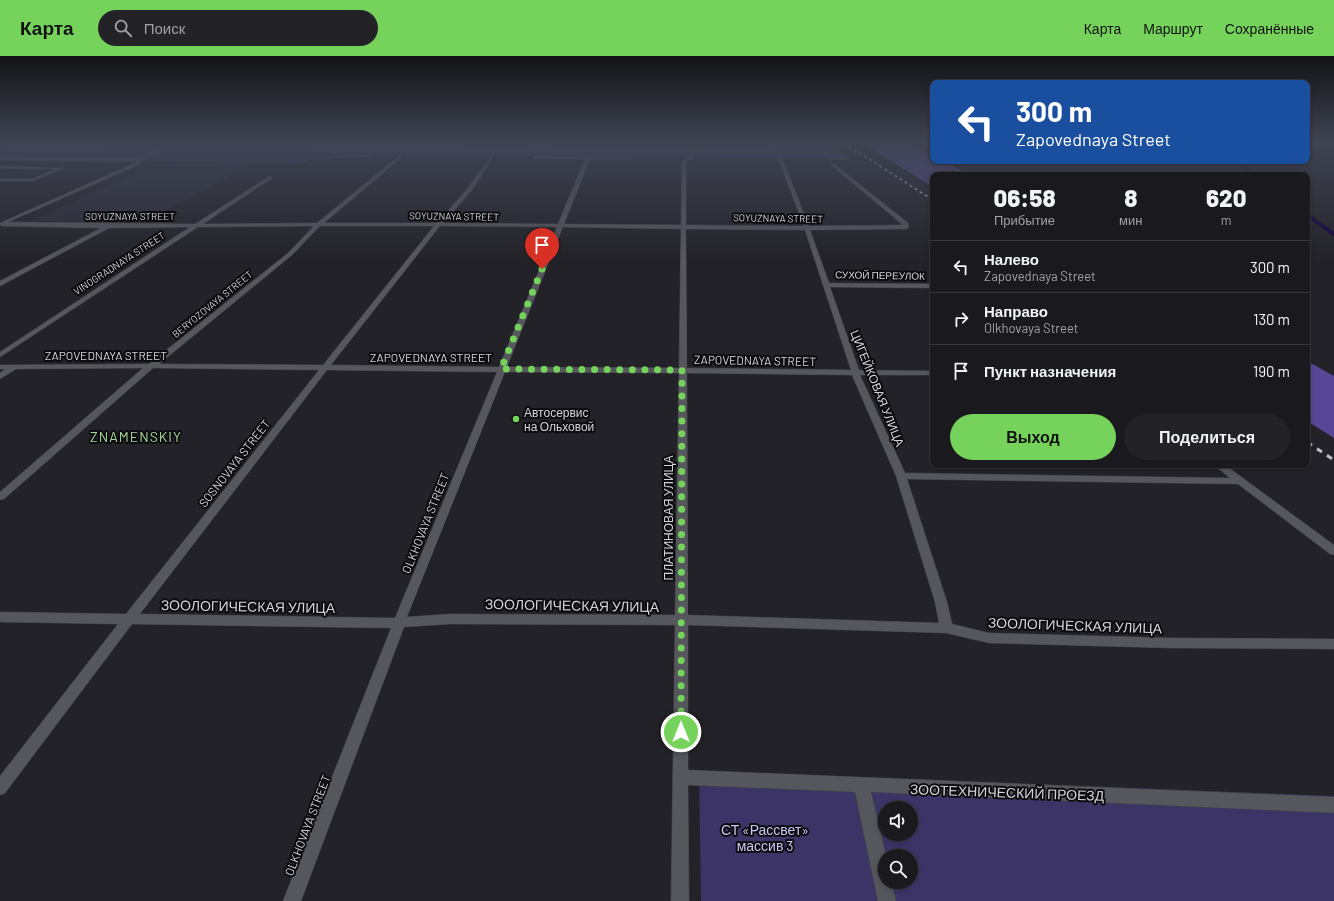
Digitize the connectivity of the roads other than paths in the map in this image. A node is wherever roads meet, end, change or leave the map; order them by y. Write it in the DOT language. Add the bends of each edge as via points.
graph roads {
  1 [pos="95,182"];
  2 [pos="262,182"];
  3 [pos="369,182"];
  4 [pos="474,182"];
  5 [pos="578,182"];
  6 [pos="684,182"];
  7 [pos="789,182"];
  8 [pos="855,182"];
  9 [pos="1,224"];
  10 [pos="319,224"];
  11 [pos="198,225"];
  12 [pos="438,225"];
  13 [pos="108,226"];
  14 [pos="683,226"];
  15 [pos="560,227"];
  16 [pos="807,228"];
  17 [pos="0,284"];
  18 [pos="826,285"];
  19 [pos="930,286"];
  20 [pos="0,355"];
  21 [pos="152,366"];
  22 [pos="0,367"];
  23 [pos="14,367"];
  24 [pos="324,369"];
  25 [pos="501,369"];
  26 [pos="682,370"];
  27 [pos="930,373"];
  28 [pos="856,374"];
  29 [pos="0,377"];
  30 [pos="1223,468"];
  31 [pos="901,476"];
  32 [pos="1241,481"];
  33 [pos="0,497"];
  34 [pos="1334,552"];
  35 [pos="0,617"];
  36 [pos="129,619"];
  37 [pos="680,620"];
  38 [pos="399,624"];
  39 [pos="946,628"];
  40 [pos="1334,644"];
  41 [pos="681,778"];
  42 [pos="862,786"];
  43 [pos="0,788"];
  44 [pos="1334,805"];
  45 [pos="292,901"];
  46 [pos="680,901"];
  47 [pos="887,901"];
  1 -- 9 [label="street"];
  2 -- 11 [label="street, VINOGRADNAYA STREET"];
  3 -- 10 [label="street, BERYOZOVAYA STREET"];
  4 -- 12 [label="street, SOSNOVAYA STREET"];
  5 -- 15 [label="street, OLKHOVAYA STREET"];
  6 -- 14 [label="street, ПЛАТИНОВАЯ УЛИЦА"];
  7 -- 16 [label="street, ЦИГЕЙКОВАЯ УЛИЦА"];
  8 -- 16 [label="street, SOYUZNAYA STREET" via="905,223 906,227"];
  9 -- 13 [label="street, SOYUZNAYA STREET"];
  10 -- 11 [label="street, SOYUZNAYA STREET"];
  10 -- 12 [label="street, SOYUZNAYA STREET"];
  10 -- 21 [label="street, BERYOZOVAYA STREET" via="290,254"];
  11 -- 13 [label="street, SOYUZNAYA STREET"];
  11 -- 20 [label="street, VINOGRADNAYA STREET"];
  12 -- 15 [label="street, SOYUZNAYA STREET"];
  12 -- 24 [label="street, SOSNOVAYA STREET"];
  13 -- 17 [label="street"];
  14 -- 15 [label="street, SOYUZNAYA STREET"];
  14 -- 16 [label="street, SOYUZNAYA STREET"];
  14 -- 26 [label="street, ПЛАТИНОВАЯ УЛИЦА"];
  15 -- 25 [label="street, OLKHOVAYA STREET"];
  16 -- 18 [label="street, ЦИГЕЙКОВАЯ УЛИЦА"];
  18 -- 19 [label="street, СУХОЙ ПЕРЕУЛОК"];
  18 -- 28 [label="street, ЦИГЕЙКОВАЯ УЛИЦА"];
  21 -- 23 [label="street, ZAPOVEDNAYA STREET"];
  21 -- 24 [label="street, ZAPOVEDNAYA STREET"];
  21 -- 33 [label="street, BERYOZOVAYA STREET"];
  22 -- 23 [label="street, ZAPOVEDNAYA STREET"];
  23 -- 29 [label="street"];
  24 -- 25 [label="street, ZAPOVEDNAYA STREET"];
  24 -- 36 [label="street, SOSNOVAYA STREET"];
  25 -- 26 [label="street, ZAPOVEDNAYA STREET"];
  25 -- 38 [label="street, OLKHOVAYA STREET"];
  26 -- 28 [label="street, ZAPOVEDNAYA STREET"];
  26 -- 37 [label="street, ПЛАТИНОВАЯ УЛИЦА"];
  27 -- 28 [label="street, ZAPOVEDNAYA STREET"];
  28 -- 31 [label="street, ЦИГЕЙКОВАЯ УЛИЦА"];
  30 -- 32 [label="street"];
  31 -- 32 [label="street"];
  31 -- 39 [label="street, ЦИГЕЙКОВАЯ УЛИЦА" via="941,602"];
  32 -- 34 [label="street"];
  35 -- 36 [label="street, ЗООЛОГИЧЕСКАЯ УЛИЦА"];
  36 -- 38 [label="street, ЗООЛОГИЧЕСКАЯ УЛИЦА"];
  36 -- 43 [label="street, SOSNOVAYA STREET"];
  37 -- 38 [label="street, ЗООЛОГИЧЕСКАЯ УЛИЦА" via="450,619"];
  37 -- 39 [label="street, ЗООЛОГИЧЕСКАЯ УЛИЦА"];
  37 -- 41 [label="street, ПЛАТИНОВАЯ УЛИЦА"];
  38 -- 45 [label="street, OLKHOVAYA STREET"];
  39 -- 40 [label="street, ЗООЛОГИЧЕСКАЯ УЛИЦА" via="989,638"];
  41 -- 42 [label="street, ЗООТЕХНИЧЕСКИЙ ПРОЕЗД"];
  41 -- 46 [label="street, ПЛАТИНОВАЯ УЛИЦА"];
  42 -- 44 [label="street, ЗООТЕХНИЧЕСКИЙ ПРОЕЗД"];
  42 -- 47 [label="street"];
}
